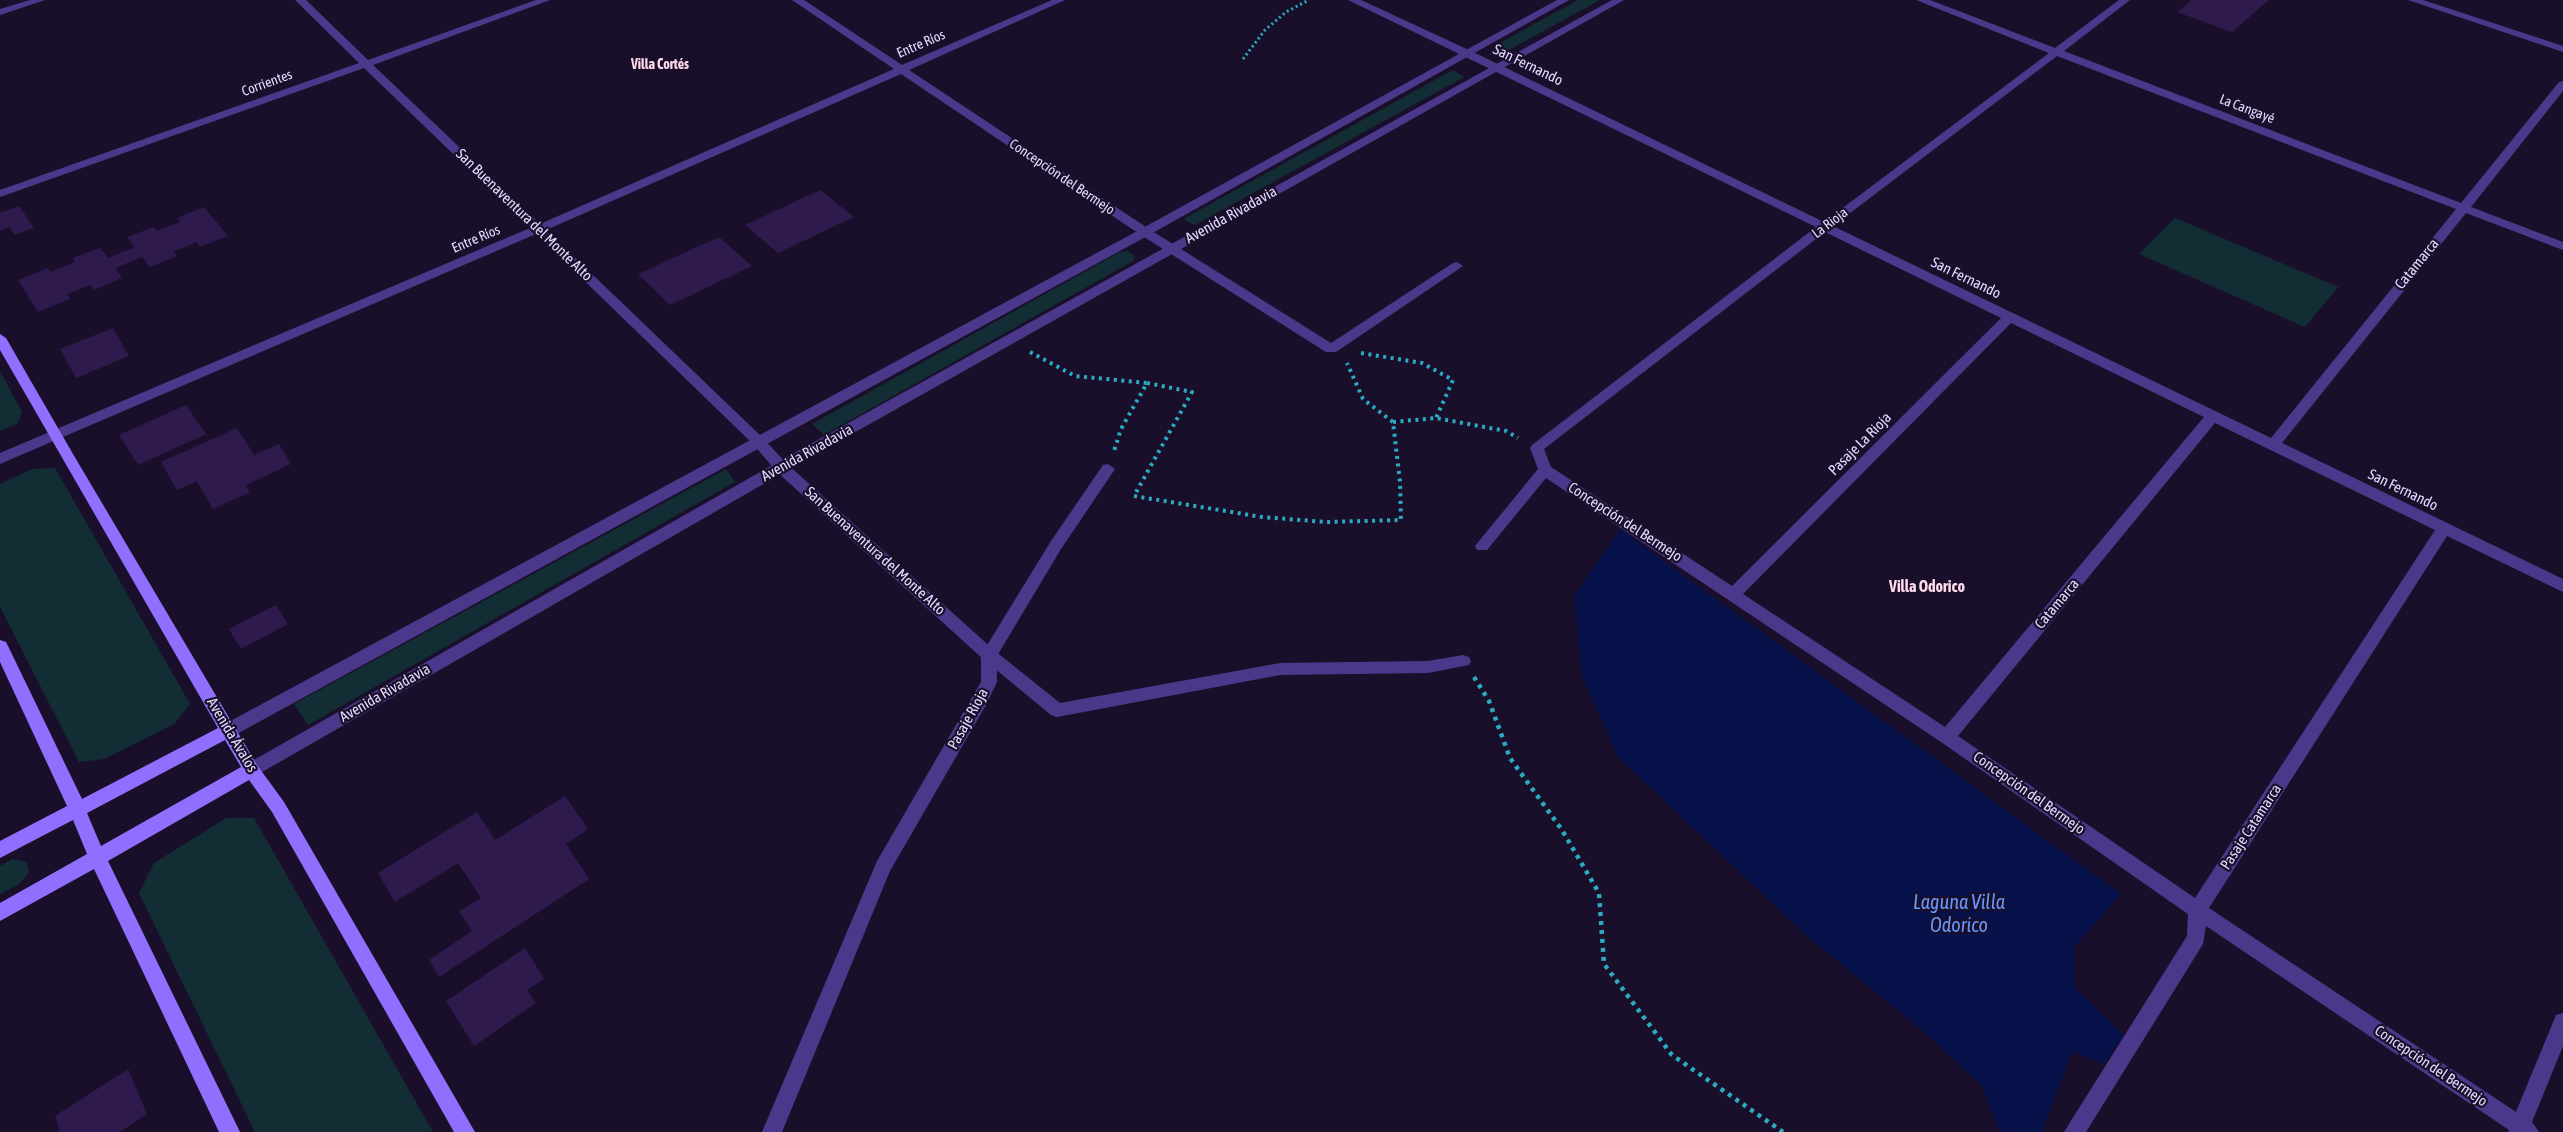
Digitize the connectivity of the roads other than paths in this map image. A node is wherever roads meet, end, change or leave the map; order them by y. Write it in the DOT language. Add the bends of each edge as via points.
graph roads {
  1 [pos="40,0"];
  2 [pos="300,0"];
  3 [pos="545,0"];
  4 [pos="797,0"];
  5 [pos="1060,0"];
  6 [pos="1353,0"];
  7 [pos="1564,0"];
  8 [pos="1619,0"];
  9 [pos="1921,0"];
  10 [pos="2125,0"];
  11 [pos="2413,0"];
  12 [pos="0,12"];
  13 [pos="2563,49"];
  14 [pos="2059,52"];
  15 [pos="1467,53"];
  16 [pos="365,64"];
  17 [pos="1497,69"];
  18 [pos="900,70"];
  19 [pos="2563,84"];
  20 [pos="0,195"];
  21 [pos="2462,208"];
  22 [pos="1824,227"];
  23 [pos="538,229"];
  24 [pos="1144,232"];
  25 [pos="2563,246"];
  26 [pos="1170,248"];
  27 [pos="1457,266"];
  28 [pos="2009,317"];
  29 [pos="0,338"];
  30 [pos="2213,416"];
  31 [pos="55,436"];
  32 [pos="758,441"];
  33 [pos="2273,445"];
  34 [pos="0,459"];
  35 [pos="782,467"];
  36 [pos="1107,469"];
  37 [pos="1545,470"];
  38 [pos="2444,528"];
  39 [pos="1482,546"];
  40 [pos="2563,586"];
  41 [pos="1734,594"];
  42 [pos="0,646"];
  43 [pos="990,655"];
  44 [pos="1463,661"];
  45 [pos="229,730"];
  46 [pos="1947,737"];
  47 [pos="251,770"];
  48 [pos="78,808"];
  49 [pos="0,850"];
  50 [pos="97,857"];
  51 [pos="2197,910"];
  52 [pos="0,913"];
  53 [pos="2563,1022"];
  54 [pos="2523,1130"];
  55 [pos="230,1132"];
  56 [pos="465,1132"];
  57 [pos="772,1132"];
  58 [pos="2074,1132"];
  1 -- 12 [label="street"];
  2 -- 16 [label="street, San Buenaventura del Monte Alto"];
  3 -- 16 [label="street, Corrientes"];
  4 -- 18 [label="street, Concepción del Bermejo"];
  5 -- 18 [label="street, Entre Ríos"];
  6 -- 15 [label="street, San Fernando"];
  7 -- 15 [label="street, Avenida Rivadavia"];
  8 -- 17 [label="street, Avenida Rivadavia"];
  9 -- 14 [label="street, La Cangayé"];
  10 -- 14 [label="street, La Rioja"];
  11 -- 13 [label="street"];
  14 -- 21 [label="street, La Cangayé"];
  14 -- 22 [label="street, La Rioja"];
  15 -- 17 [label="street, San Fernando"];
  15 -- 24 [label="street, Avenida Rivadavia"];
  16 -- 20 [label="street, Corrientes"];
  16 -- 23 [label="street, San Buenaventura del Monte Alto"];
  17 -- 22 [label="street, San Fernando"];
  17 -- 26 [label="street, Avenida Rivadavia"];
  18 -- 23 [label="street, Entre Ríos"];
  18 -- 24 [label="street, Concepción del Bermejo"];
  19 -- 21 [label="street, Catamarca"];
  21 -- 25 [label="street, La Cangayé"];
  21 -- 33 [label="street, Catamarca"];
  22 -- 28 [label="street, San Fernando"];
  22 -- 37 [label="street, La Rioja" via="1537,448"];
  23 -- 31 [label="street, Entre Ríos"];
  23 -- 32 [label="street, San Buenaventura del Monte Alto"];
  24 -- 26 [label="street, Concepción del Bermejo"];
  24 -- 32 [label="street, Avenida Rivadavia"];
  26 -- 27 [label="street, Concepción del Bermejo" via="1331,349"];
  26 -- 35 [label="street, Avenida Rivadavia"];
  28 -- 30 [label="street, San Fernando"];
  28 -- 41 [label="street, Pasaje La Rioja"];
  29 -- 31 [label="main road, Avenida Ávalos"];
  30 -- 33 [label="street, San Fernando"];
  30 -- 46 [label="street, Catamarca"];
  31 -- 34 [label="street, Entre Ríos"];
  31 -- 45 [label="main road, Avenida Ávalos"];
  32 -- 35 [label="street, San Buenaventura del Monte Alto"];
  32 -- 45 [label="street, Avenida Rivadavia"];
  33 -- 38 [label="street, San Fernando"];
  35 -- 43 [label="street, San Buenaventura del Monte Alto"];
  35 -- 47 [label="street, Avenida Rivadavia"];
  36 -- 43 [label="street, Pasaje Rioja"];
  37 -- 39 [label="street"];
  37 -- 41 [label="street, Concepción del Bermejo"];
  38 -- 40 [label="street, San Fernando"];
  38 -- 51 [label="street, Pasaje Catamarca"];
  41 -- 46 [label="street, Concepción del Bermejo"];
  42 -- 48 [label="main road"];
  43 -- 44 [label="street, San Buenaventura del Monte Alto" via="1057,711 1280,669 1428,667"];
  43 -- 57 [label="street, Pasaje Rioja" via="989,682 883,867"];
  45 -- 47 [label="main road, Avenida Ávalos"];
  45 -- 48 [label="main road, Avenida Rivadavia"];
  46 -- 51 [label="street, Concepción del Bermejo"];
  47 -- 50 [label="main road, Avenida Rivadavia"];
  47 -- 56 [label="main road, Avenida Ávalos" via="278,807"];
  48 -- 49 [label="main road, Avenida Rivadavia"];
  48 -- 50 [label="main road"];
  50 -- 52 [label="main road, Avenida Rivadavia"];
  50 -- 55 [label="main road"];
  51 -- 54 [label="street, Concepción del Bermejo"];
  51 -- 58 [label="street, Pasaje Catamarca" via="2196,938"];
  53 -- 54 [label="street"];
}
